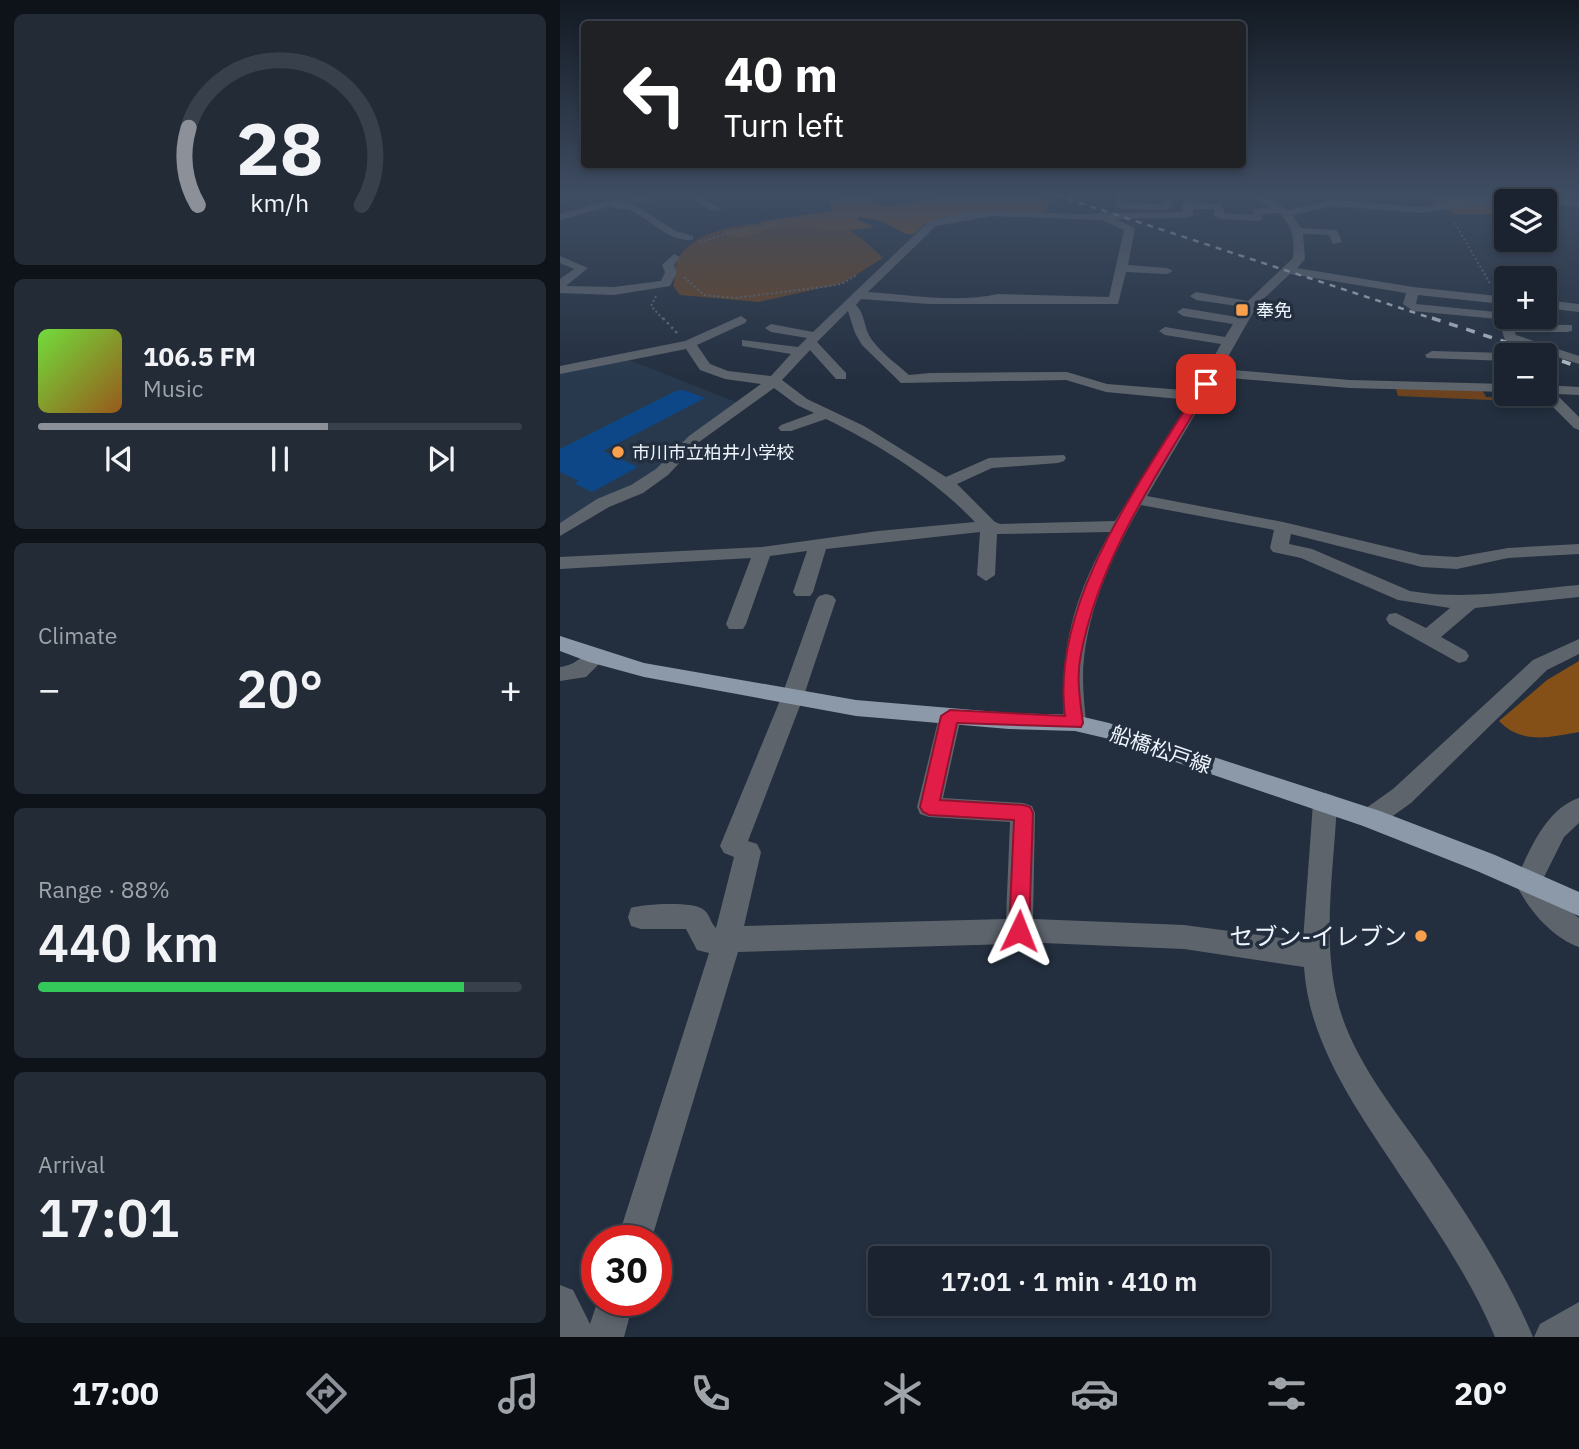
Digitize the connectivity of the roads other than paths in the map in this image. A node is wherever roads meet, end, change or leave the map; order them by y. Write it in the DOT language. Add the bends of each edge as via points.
graph roads {
  1 [pos="674,257"];
  2 [pos="895,257"];
  3 [pos="1123,257"];
  4 [pos="1299,257"];
  5 [pos="560,259"];
  6 [pos="1121,268"];
  7 [pos="1289,270"];
  8 [pos="1167,271"];
  9 [pos="1047,284"];
  10 [pos="560,287"];
  11 [pos="1413,291"];
  12 [pos="1196,296"];
  13 [pos="1038,299"];
  14 [pos="1494,299"];
  15 [pos="854,300"];
  16 [pos="1253,305"];
  17 [pos="1183,312"];
  18 [pos="741,320"];
  19 [pos="1494,320"];
  20 [pos="1242,322"];
  21 [pos="1557,327"];
  22 [pos="771,328"];
  23 [pos="1567,328"];
  24 [pos="1507,329"];
  25 [pos="1166,331"];
  26 [pos="1231,342"];
  27 [pos="747,343"];
  28 [pos="809,343"];
  29 [pos="689,345"];
  30 [pos="1432,355"];
  31 [pos="1494,357"];
  32 [pos="1579,360"];
  33 [pos="560,370"];
  34 [pos="1213,372"];
  35 [pos="841,376"];
  36 [pos="774,381"];
  37 [pos="1494,388"];
  38 [pos="1557,390"];
  39 [pos="1579,391"];
  40 [pos="1199,396"];
  41 [pos="1557,402"];
  42 [pos="826,414"];
  43 [pos="1579,425"];
  44 [pos="786,428"];
  45 [pos="1058,458"];
  46 [pos="945,484"];
  47 [pos="1137,499"];
  48 [pos="989,526"];
  49 [pos="1121,526"];
  50 [pos="1283,527"];
  51 [pos="560,531"];
  52 [pos="818,544"];
  53 [pos="1579,549"];
  54 [pos="762,552"];
  55 [pos="560,563"];
  56 [pos="986,575"];
  57 [pos="1571,591"];
  58 [pos="803,592"];
  59 [pos="826,600"];
  60 [pos="1469,602"];
  61 [pos="1579,609"];
  62 [pos="1396,618"];
  63 [pos="736,624"];
  64 [pos="1428,637"];
  65 [pos="560,643"];
  66 [pos="1579,646"];
  67 [pos="1459,656"];
  68 [pos="596,657"];
  69 [pos="560,674"];
  70 [pos="792,698"];
  71 [pos="950,716"];
  72 [pos="1075,723"];
  73 [pos="1325,803"];
  74 [pos="1579,808"];
  75 [pos="1371,818"];
  76 [pos="1528,882"];
  77 [pos="1579,904"];
  78 [pos="642,917"];
  79 [pos="1019,931"];
  80 [pos="1579,935"];
  81 [pos="727,941"];
  82 [pos="1317,956"];
  83 [pos="640,1225"];
  84 [pos="560,1303"];
  85 [pos="611,1316"];
  86 [pos="1579,1320"];
  87 [pos="577,1337"];
  88 [pos="605,1337"];
  89 [pos="1514,1337"];
  90 [pos="1553,1337"];
  1 -- 10 [label="street" via="666,284 614,291"];
  2 -- 15 [label="street"];
  3 -- 6 [label="street"];
  4 -- 7 [label="street"];
  5 -- 10 [label="street" via="582,268"];
  6 -- 8 [label="street"];
  6 -- 13 [label="street" via="1114,301"];
  7 -- 11 [label="street"];
  7 -- 16 [label="street"];
  9 -- 13 [label="street"];
  11 -- 14 [label="street"];
  11 -- 19 [label="street" via="1409,304 1413,307"];
  12 -- 16 [label="street"];
  13 -- 15 [label="street"];
  15 -- 28 [label="street"];
  15 -- 40 [label="street" via="861,338 906,380 1067,376 1106,388"];
  16 -- 20 [label="street"];
  17 -- 20 [label="street"];
  18 -- 29 [label="street"];
  20 -- 26 [label="street"];
  21 -- 23 [label="street"];
  22 -- 28 [label="street"];
  24 -- 32 [label="street" via="1510,337"];
  25 -- 26 [label="street"];
  26 -- 34 [label="street"];
  27 -- 28 [label="street"];
  28 -- 35 [label="street"];
  28 -- 36 [label="street"];
  29 -- 33 [label="street"];
  29 -- 36 [label="street" via="705,368"];
  30 -- 31 [label="street"];
  34 -- 37 [label="street" via="1350,384"];
  34 -- 40 [label="street"];
  36 -- 42 [label="street"];
  36 -- 51 [label="street" via="714,423 662,472"];
  38 -- 39 [label="street"];
  40 -- 47 [label="street"];
  41 -- 43 [label="street"];
  42 -- 44 [label="street"];
  42 -- 46 [label="street" via="859,429"];
  45 -- 46 [label="street" via="989,463"];
  46 -- 48 [label="street"];
  47 -- 49 [label="street"];
  47 -- 50 [label="street"];
  48 -- 49 [label="street"];
  48 -- 52 [label="street"];
  48 -- 56 [label="street"];
  49 -- 72 [label="street" via="1077,633 1070,691"];
  50 -- 53 [label="street" via="1422,561 1457,563 1508,553"];
  50 -- 60 [label="street" via="1279,548 1306,554 1405,596"];
  52 -- 54 [label="street"];
  52 -- 58 [label="street"];
  54 -- 55 [label="street"];
  54 -- 63 [label="street"];
  57 -- 60 [label="street"];
  57 -- 61 [label="street"];
  59 -- 70 [label="street"];
  60 -- 64 [label="street"];
  62 -- 64 [label="street"];
  64 -- 67 [label="street"];
  65 -- 68 [label="main road, 船橋松戸線"];
  66 -- 75 [label="street" via="1540,665 1402,796"];
  68 -- 69 [label="street" via="579,672"];
  68 -- 70 [label="main road, 船橋松戸線"];
  70 -- 71 [label="main road, 船橋松戸線"];
  70 -- 81 [label="street" via="733,846 748,852"];
  71 -- 72 [label="main road, 船橋松戸線"];
  71 -- 79 [label="street" via="929,807 1023,813"];
  72 -- 73 [label="main road, 船橋松戸線"];
  73 -- 75 [label="main road, 船橋松戸線"];
  73 -- 82 [label="street"];
  74 -- 76 [label="street" via="1555,830"];
  75 -- 76 [label="main road, 船橋松戸線"];
  76 -- 77 [label="main road, 船橋松戸線"];
  76 -- 80 [label="street" via="1538,900"];
  78 -- 81 [label="street" via="694,917 707,941"];
  79 -- 81 [label="street"];
  79 -- 82 [label="street" via="1184,937"];
  81 -- 83 [label="street"];
  82 -- 89 [label="street" via="1323,998 1358,1082 1469,1249 1496,1294"];
  84 -- 87 [label="street"];
  85 -- 88 [label="street"];
  86 -- 90 [label="street"];
}
